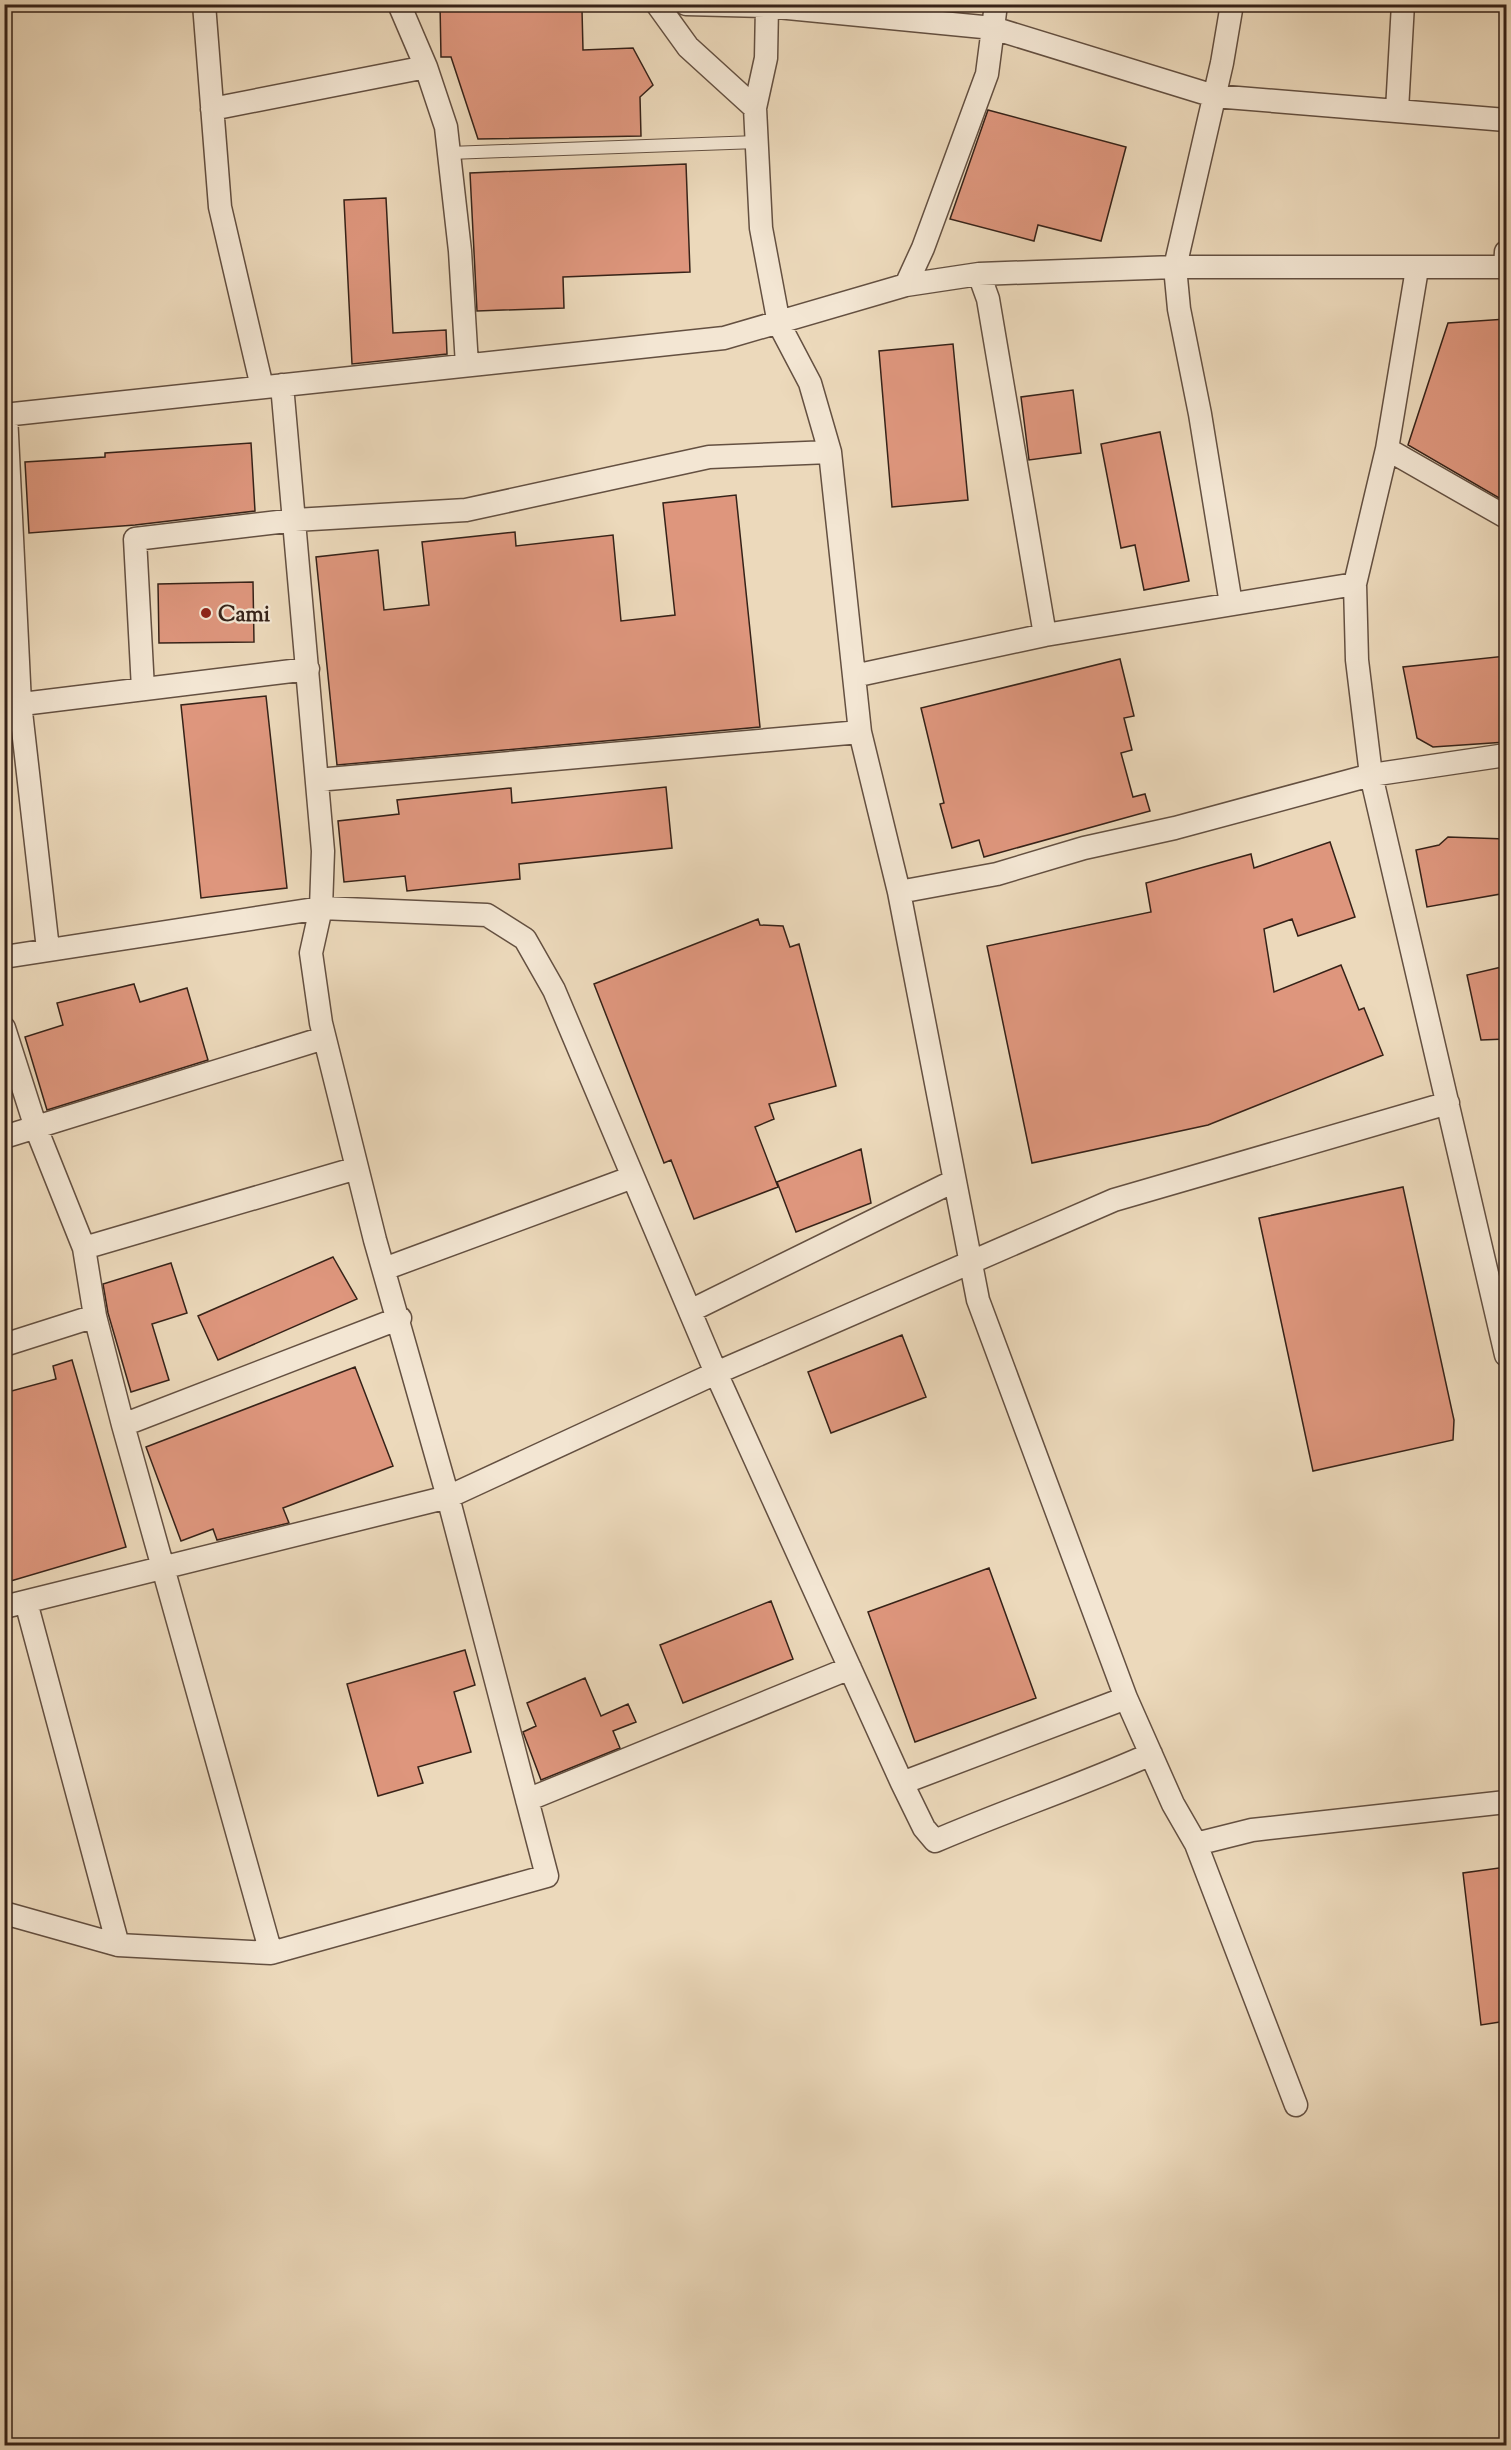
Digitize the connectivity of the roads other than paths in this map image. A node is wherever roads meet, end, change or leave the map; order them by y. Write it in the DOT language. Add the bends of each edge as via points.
graph roads {
  1 [pos="204,4"];
  2 [pos="399,4"];
  3 [pos="657,4"];
  4 [pos="686,4"];
  5 [pos="996,4"];
  6 [pos="1232,4"];
  7 [pos="1403,4"];
  8 [pos="767,6"];
  9 [pos="993,28"];
  10 [pos="426,67"];
  11 [pos="1214,96"];
  12 [pos="755,108"];
  13 [pos="212,109"];
  14 [pos="1397,110"];
  15 [pos="1506,120"];
  16 [pos="757,142"];
  17 [pos="449,153"];
  18 [pos="1506,262"];
  19 [pos="1175,267"];
  20 [pos="1417,268"];
  21 [pos="979,273"];
  22 [pos="906,285"];
  23 [pos="779,324"];
  24 [pos="467,365"];
  25 [pos="272,386"];
  26 [pos="5,415"];
  27 [pos="1387,449"];
  28 [pos="830,452"];
  29 [pos="1506,517"];
  30 [pos="295,519"];
  31 [pos="1355,584"];
  32 [pos="1231,604"];
  33 [pos="1045,635"];
  34 [pos="308,669"];
  35 [pos="854,676"];
  36 [pos="143,688"];
  37 [pos="12,705"];
  38 [pos="860,732"];
  39 [pos="1506,755"];
  40 [pos="1371,775"];
  41 [pos="317,780"];
  42 [pos="899,892"];
  43 [pos="321,909"];
  44 [pos="48,949"];
  45 [pos="4,957"];
  46 [pos="4,1028"];
  47 [pos="324,1038"];
  48 [pos="1448,1103"];
  49 [pos="36,1128"];
  50 [pos="4,1137"];
  51 [pos="357,1168"];
  52 [pos="633,1177"];
  53 [pos="954,1181"];
  54 [pos="84,1248"];
  55 [pos="970,1260"];
  56 [pos="384,1269"];
  57 [pos="690,1311"];
  58 [pos="95,1316"];
  59 [pos="400,1318"];
  60 [pos="4,1345"];
  61 [pos="1506,1355"];
  62 [pos="716,1372"];
  63 [pos="123,1425"];
  64 [pos="448,1497"];
  65 [pos="161,1568"];
  66 [pos="15,1605"];
  67 [pos="850,1668"];
  68 [pos="1126,1698"];
  69 [pos="1151,1754"];
  70 [pos="902,1783"];
  71 [pos="527,1800"];
  72 [pos="1506,1802"];
  73 [pos="1196,1844"];
  74 [pos="4,1913"];
  75 [pos="118,1946"];
  76 [pos="271,1953"];
  77 [pos="1296,2105"];
  1 -- 13 [label="street"];
  2 -- 10 [label="street"];
  3 -- 12 [label="street" via="688,47"];
  4 -- 8 [label="street"];
  5 -- 9 [label="street"];
  6 -- 11 [label="street"];
  7 -- 14 [label="street"];
  8 -- 9 [label="street"];
  8 -- 12 [label="street" via="766,58"];
  9 -- 11 [label="street"];
  9 -- 22 [label="street" via="987,74"];
  10 -- 13 [label="street"];
  10 -- 17 [label="street" via="446,127"];
  11 -- 14 [label="street"];
  11 -- 19 [label="street"];
  12 -- 16 [label="street"];
  13 -- 25 [label="street" via="220,207"];
  14 -- 15 [label="street"];
  16 -- 17 [label="lane"];
  16 -- 23 [label="street" via="761,228"];
  17 -- 24 [label="street"];
  18 -- 20 [label="street"];
  19 -- 20 [label="street"];
  19 -- 21 [label="street"];
  19 -- 32 [label="street"];
  20 -- 27 [label="street"];
  21 -- 22 [label="street"];
  21 -- 33 [label="street" via="988,299"];
  22 -- 23 [label="street"];
  23 -- 24 [label="street" via="724,338"];
  23 -- 28 [label="street" via="810,382"];
  24 -- 25 [label="street"];
  25 -- 26 [label="street"];
  25 -- 30 [label="street"];
  26 -- 37 [label="street"];
  27 -- 29 [label="street"];
  27 -- 31 [label="street"];
  28 -- 30 [label="street" via="709,457 466,510"];
  28 -- 35 [label="street"];
  30 -- 34 [label="street"];
  30 -- 36 [label="street" via="135,539"];
  31 -- 32 [label="street"];
  31 -- 40 [label="street" via="1357,660"];
  32 -- 33 [label="street"];
  33 -- 35 [label="street"];
  34 -- 36 [label="street"];
  34 -- 41 [label="street"];
  35 -- 38 [label="street"];
  36 -- 37 [label="street"];
  37 -- 44 [label="street"];
  38 -- 41 [label="street"];
  38 -- 42 [label="street"];
  39 -- 40 [label="street"];
  40 -- 42 [label="street" via="997,874"];
  40 -- 48 [label="street"];
  41 -- 43 [label="street" via="323,851"];
  42 -- 53 [label="street"];
  43 -- 44 [label="street"];
  43 -- 47 [label="street" via="311,953"];
  43 -- 52 [label="street" via="487,915 525,939 554,990"];
  44 -- 45 [label="street"];
  46 -- 49 [label="street"];
  47 -- 49 [label="street"];
  47 -- 51 [label="street"];
  48 -- 55 [label="street" via="1114,1200"];
  48 -- 61 [label="street"];
  49 -- 50 [label="street"];
  49 -- 54 [label="street"];
  51 -- 54 [label="street"];
  51 -- 56 [label="street"];
  52 -- 56 [label="street"];
  52 -- 57 [label="street"];
  53 -- 55 [label="street"];
  53 -- 57 [label="street"];
  54 -- 58 [label="street"];
  55 -- 62 [label="street"];
  55 -- 68 [label="street" via="978,1300"];
  56 -- 59 [label="street"];
  57 -- 62 [label="street"];
  58 -- 60 [label="street"];
  58 -- 63 [label="street"];
  59 -- 63 [label="street"];
  59 -- 64 [label="street"];
  62 -- 64 [label="street"];
  62 -- 67 [label="street"];
  63 -- 65 [label="street"];
  64 -- 65 [label="street"];
  64 -- 71 [label="street"];
  65 -- 66 [label="street"];
  65 -- 76 [label="street"];
  66 -- 75 [label="street"];
  67 -- 70 [label="street"];
  67 -- 71 [label="street"];
  68 -- 69 [label="street"];
  68 -- 70 [label="street"];
  69 -- 70 [label="street" via="1090,1782 935,1841 916,1814"];
  69 -- 73 [label="street"];
  71 -- 76 [label="street" via="547,1876"];
  72 -- 73 [label="street" via="1252,1830"];
  73 -- 77 [label="street"];
  74 -- 75 [label="street"];
  75 -- 76 [label="street"];
}
